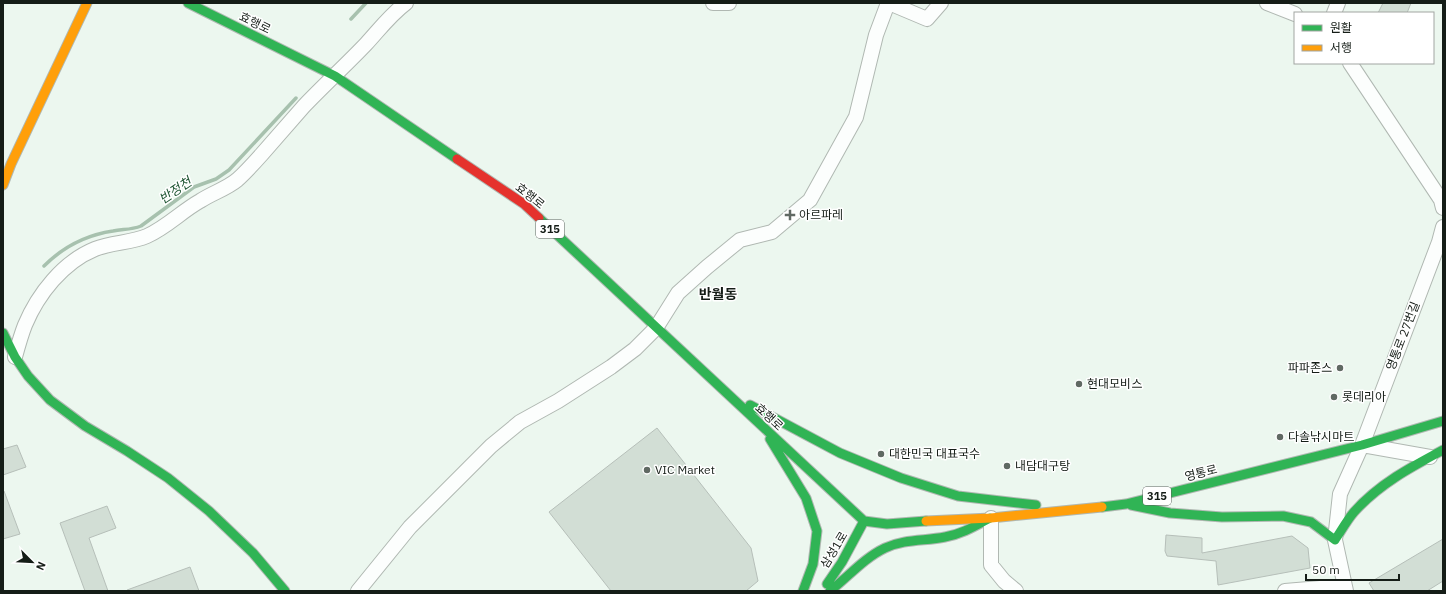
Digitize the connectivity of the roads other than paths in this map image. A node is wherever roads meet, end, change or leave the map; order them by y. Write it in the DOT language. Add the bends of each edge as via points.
graph roads {
  1 [pos="87,3"];
  2 [pos="188,3"];
  3 [pos="406,3"];
  4 [pos="713,3"];
  5 [pos="729,3"];
  6 [pos="889,3"];
  7 [pos="941,3"];
  8 [pos="1267,3"];
  9 [pos="1294,14"];
  10 [pos="1351,64"];
  11 [pos="335,76"];
  12 [pos="3,185"];
  13 [pos="1442,204"];
  14 [pos="1443,227"];
  15 [pos="656,328"];
  16 [pos="3,333"];
  17 [pos="15,357"];
  18 [pos="722,390"];
  19 [pos="1443,421"];
  20 [pos="762,427"];
  21 [pos="1362,445"];
  22 [pos="1443,450"];
  23 [pos="1430,457"];
  24 [pos="1126,504"];
  25 [pos="1083,510"];
  26 [pos="991,518"];
  27 [pos="864,521"];
  28 [pos="1335,540"];
  29 [pos="1345,588"];
  30 [pos="285,591"];
  31 [pos="358,591"];
  32 [pos="803,591"];
  33 [pos="823,591"];
  34 [pos="830,591"];
  35 [pos="1016,591"];
  36 [pos="1285,591"];
  1 -- 12 [label="main road"];
  2 -- 11 [label="main road, 효행로 / 315"];
  3 -- 11 [label="street"];
  4 -- 5 [label="street"];
  6 -- 7 [label="street" via="927,19"];
  6 -- 15 [label="street" via="876,35 856,117 810,200 772,232 740,240 707,267 678,293"];
  8 -- 9 [label="street"];
  10 -- 13 [label="street"];
  11 -- 15 [label="main road, 효행로 / 315" via="524,204"];
  11 -- 17 [label="street" via="237,180 201,200 159,230 146,236 95,249 78,257 63,269 31,314"];
  14 -- 21 [label="street, 영통로 27번길"];
  15 -- 18 [label="main road, 효행로 / 315"];
  15 -- 31 [label="street" via="623,358 558,401 520,422 491,446 410,527"];
  16 -- 17 [label="main road"];
  17 -- 30 [label="main road" via="50,400 85,426 168,478 209,511 253,553"];
  18 -- 20 [label="main road, 효행로 / 315"];
  18 -- 25 [label="main road, 315" via="840,453 901,478 958,496"];
  19 -- 21 [label="main road, 영통로 / 315"];
  20 -- 27 [label="main road, 효행로 / 315"];
  20 -- 32 [label="main road" via="806,498 817,531 813,564"];
  21 -- 23 [label="street"];
  21 -- 24 [label="main road, 영통로 / 315"];
  21 -- 28 [label="street, 영통로 27번길" via="1340,494"];
  22 -- 23 [label="main road"];
  23 -- 28 [label="main road" via="1379,488 1354,512"];
  24 -- 25 [label="main road, 영통로 / 315"];
  24 -- 28 [label="main road" via="1170,513 1214,517 1283,516 1310,522"];
  25 -- 26 [label="main road, 영통로 / 315"];
  26 -- 27 [label="main road, 영통로 / 315" via="887,524"];
  26 -- 34 [label="main road" via="954,535 887,547 870,556"];
  26 -- 35 [label="street" via="991,565"];
  27 -- 33 [label="main road, 삼성1로"];
  28 -- 29 [label="street, 영통로 27번길"];
  29 -- 36 [label="street"];
}
